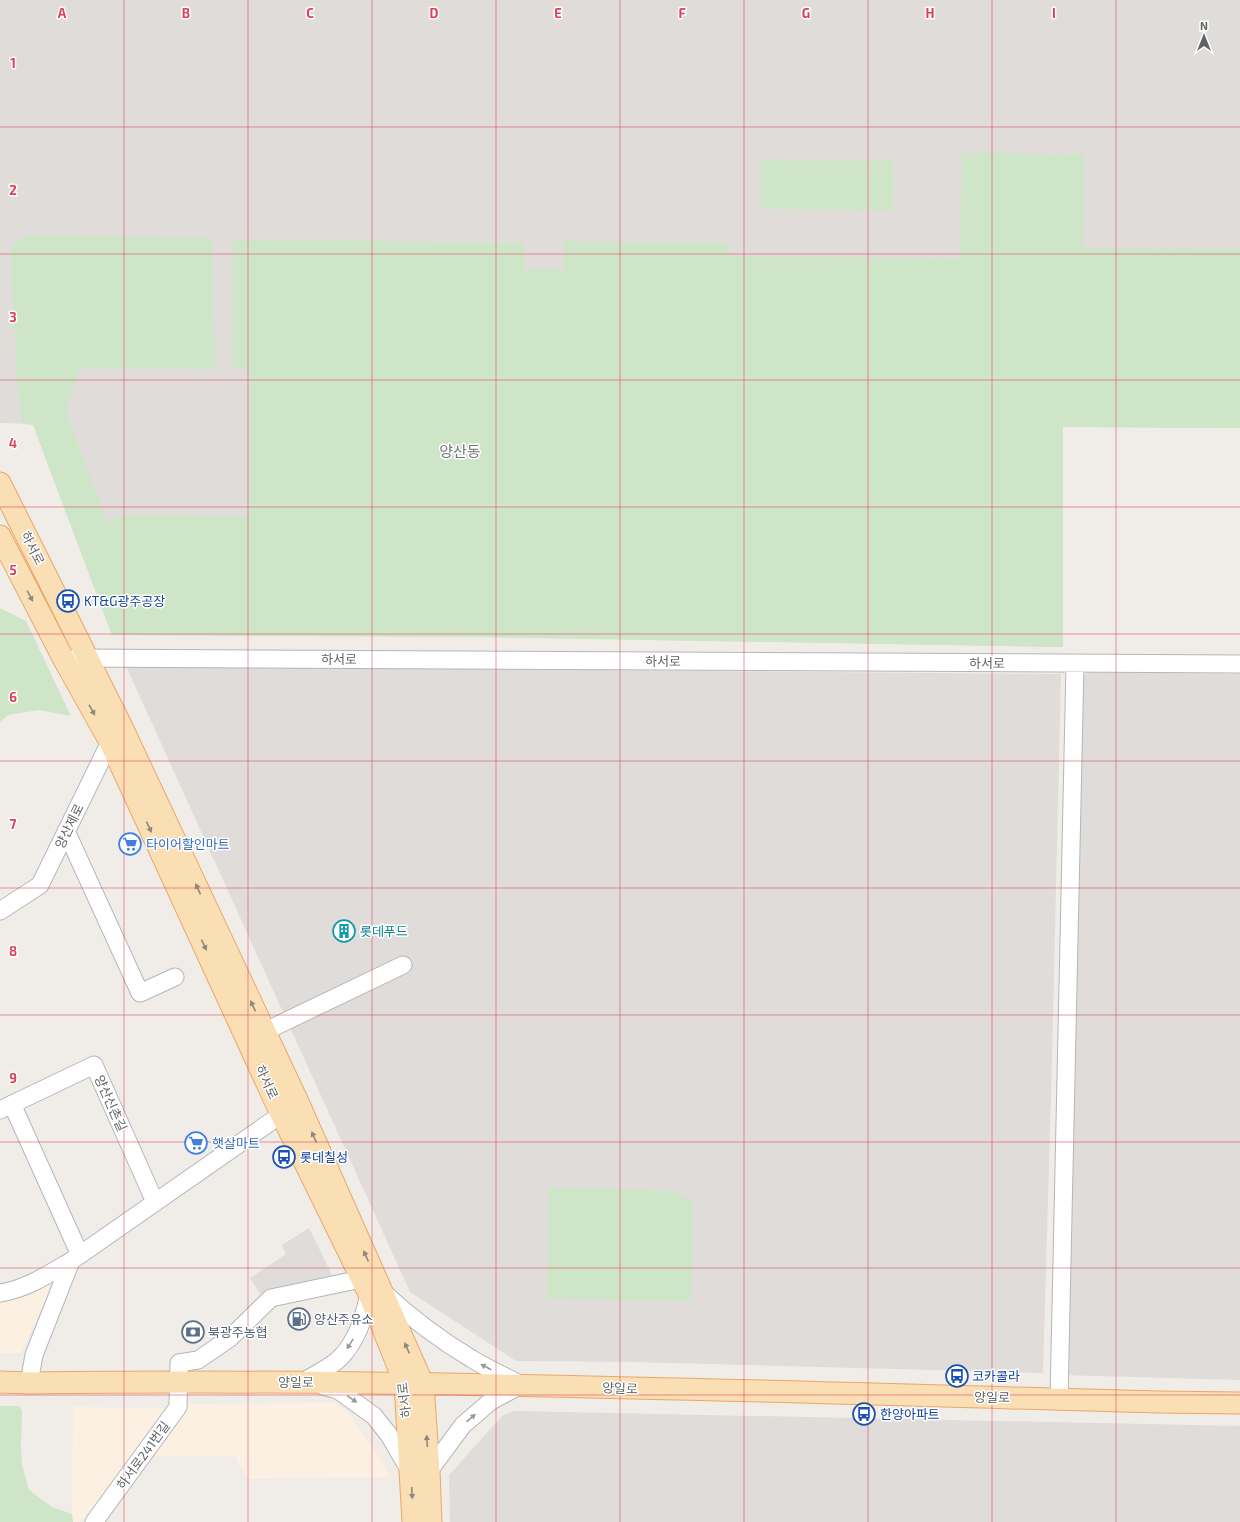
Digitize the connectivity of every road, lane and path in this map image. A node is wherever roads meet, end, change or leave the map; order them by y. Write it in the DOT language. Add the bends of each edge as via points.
graph roads {
  1 [pos="0,483"];
  2 [pos="0,536"];
  3 [pos="86,657"];
  4 [pos="63,658"];
  5 [pos="1075,664"];
  6 [pos="1240,664"];
  7 [pos="115,734"];
  8 [pos="66,831"];
  9 [pos="0,912"];
  10 [pos="403,965"];
  11 [pos="175,977"];
  12 [pos="256,1035"];
  13 [pos="298,1102"];
  14 [pos="6,1107"];
  15 [pos="281,1114"];
  16 [pos="155,1202"];
  17 [pos="75,1258"];
  18 [pos="371,1288"];
  19 [pos="0,1293"];
  20 [pos="0,1382"];
  21 [pos="180,1382"];
  22 [pos="303,1382"];
  23 [pos="29,1383"];
  24 [pos="414,1384"];
  25 [pos="521,1385"];
  26 [pos="1059,1399"];
  27 [pos="1240,1402"];
  28 [pos="420,1471"];
  29 [pos="94,1522"];
  30 [pos="413,1522"];
  31 [pos="431,1522"];
  1 -- 3 [label="main road, 하서로"];
  2 -- 4 [label="main road, 하서로, one-way"];
  3 -- 4 [label="street, 하서로"];
  3 -- 5 [label="street, 하서로"];
  3 -- 7 [label="main road, 하서로"];
  4 -- 7 [label="main road, 하서로, one-way"];
  5 -- 6 [label="street, 하서로"];
  5 -- 26 [label="street"];
  7 -- 8 [label="street, 양산제로"];
  7 -- 12 [label="main road, 하서로"];
  8 -- 9 [label="street, 양산제로" via="40,885"];
  8 -- 11 [label="street" via="140,993"];
  10 -- 12 [label="street"];
  12 -- 13 [label="main road, 하서로"];
  12 -- 15 [label="main road, 하서로"];
  13 -- 15 [label="street"];
  18 -- 13 [label="main road, 하서로, one-way"];
  14 -- 16 [label="street, 양산신촌길" via="94,1065"];
  14 -- 17 [label="street, 양산신촌길"];
  15 -- 16 [label="street"];
  15 -- 18 [label="main road, 하서로"];
  16 -- 17 [label="street"];
  17 -- 19 [label="street" via="19,1289"];
  17 -- 23 [label="street" via="34,1355"];
  18 -- 21 [label="street, 하서로241번길" via="271,1298 230,1338 198,1360 179,1363"];
  18 -- 22 [label="street, one-way" via="364,1315 350,1345 340,1358"];
  18 -- 24 [label="main road, 하서로"];
  25 -- 18 [label="street, one-way" via="473,1360"];
  20 -- 23 [label="main road, 양일로"];
  21 -- 22 [label="main road, 양일로"];
  21 -- 23 [label="main road, 양일로"];
  21 -- 29 [label="street, 하서로241번길" via="178,1407"];
  22 -- 24 [label="main road, 양일로"];
  22 -- 28 [label="street, one-way" via="338,1390 374,1416"];
  24 -- 25 [label="main road, 양일로"];
  24 -- 28 [label="main road, 하서로"];
  25 -- 26 [label="main road, 양일로"];
  28 -- 25 [label="street, one-way" via="463,1425 491,1401"];
  26 -- 27 [label="main road, 양일로"];
  28 -- 30 [label="main road, 하서로, one-way"];
  28 -- 31 [label="main road, 하서로"];
}
